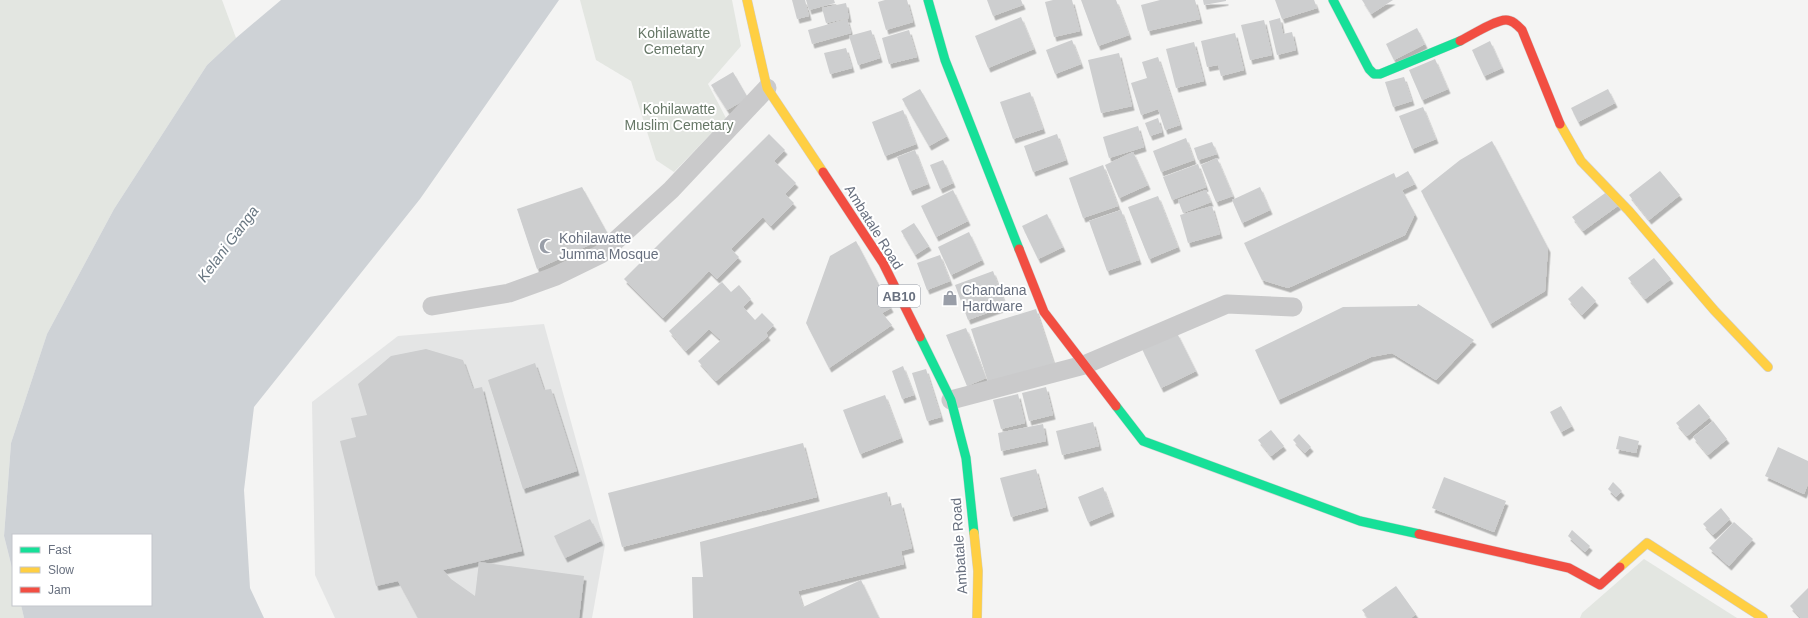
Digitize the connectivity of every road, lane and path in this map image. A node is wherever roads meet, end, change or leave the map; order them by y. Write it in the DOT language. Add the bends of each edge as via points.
graph roads {
  1 [pos="747,0"];
  2 [pos="928,0"];
  3 [pos="1333,0"];
  4 [pos="767,88"];
  5 [pos="432,306"];
  6 [pos="1293,307"];
  7 [pos="1084,364"];
  8 [pos="1768,367"];
  9 [pos="951,400"];
  10 [pos="977,618"];
  11 [pos="1762,618"];
  1 -- 4 [label="street, Ambatale Road / AB10"];
  2 -- 7 [label="street" via="945,60 1044,312"];
  3 -- 8 [label="street" via="1374,74 1380,74 1452,45 1506,20 1515,23 1522,30 1563,132 1581,161"];
  4 -- 5 [label="street" via="671,190 601,254 556,276 509,293"];
  4 -- 9 [label="street, Ambatale Road / AB10" via="883,264"];
  6 -- 7 [label="street" via="1227,304"];
  7 -- 9 [label="street"];
  7 -- 11 [label="street" via="1143,441 1150,444 1360,520 1569,568 1600,585 1647,543"];
  9 -- 10 [label="street, Ambatale Road / AB10" via="966,458 978,571"];
}
